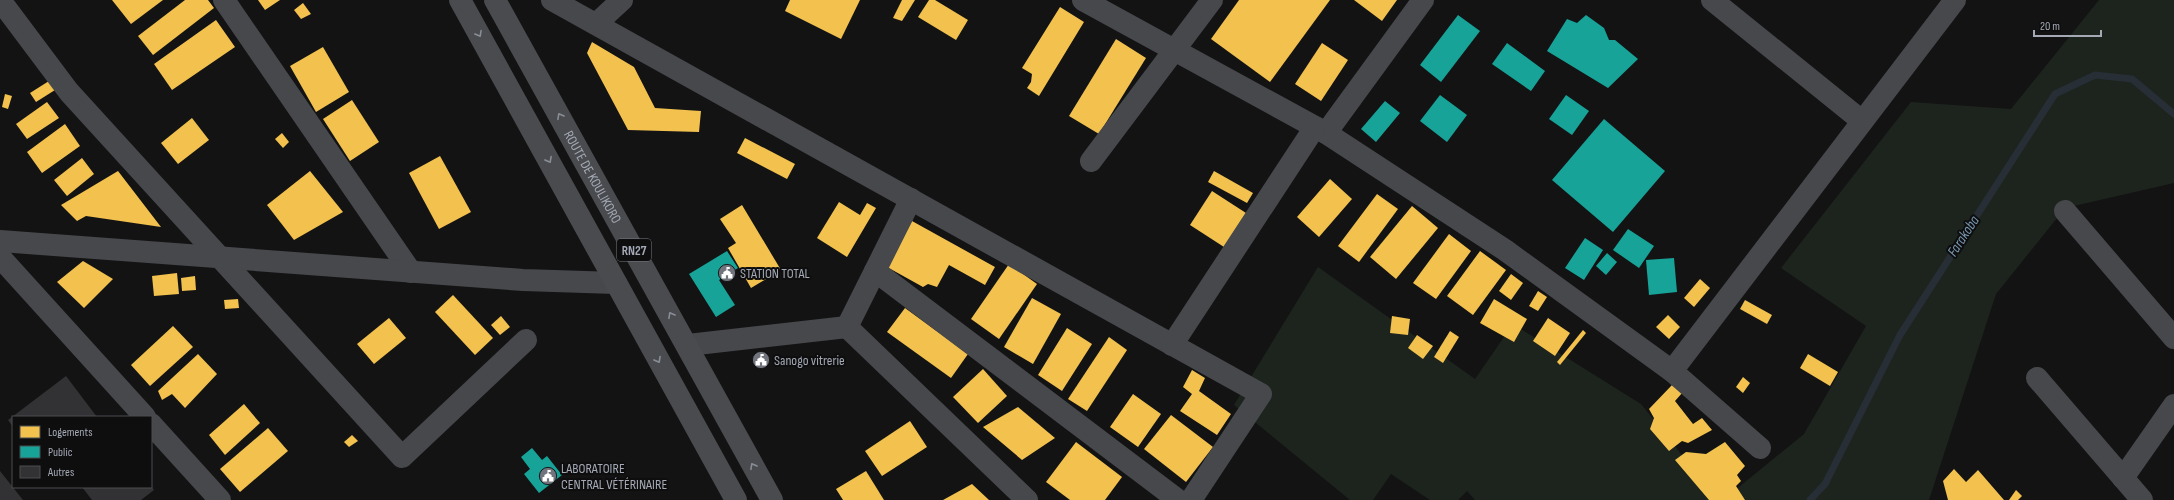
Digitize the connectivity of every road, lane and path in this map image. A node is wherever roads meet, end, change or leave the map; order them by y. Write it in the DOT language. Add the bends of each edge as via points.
graph roads {
  1 [pos="0,0"];
  2 [pos="224,0"];
  3 [pos="460,0"];
  4 [pos="495,0"];
  5 [pos="552,0"];
  6 [pos="622,0"];
  7 [pos="1083,0"];
  8 [pos="1212,0"];
  9 [pos="1423,0"];
  10 [pos="1712,0"];
  11 [pos="1955,0"];
  12 [pos="596,24"];
  13 [pos="1175,50"];
  14 [pos="1862,121"];
  15 [pos="1320,130"];
  16 [pos="1091,161"];
  17 [pos="911,199"];
  18 [pos="2065,211"];
  19 [pos="0,241"];
  20 [pos="0,257"];
  21 [pos="220,258"];
  22 [pos="875,271"];
  23 [pos="411,272"];
  24 [pos="616,283"];
  25 [pos="847,327"];
  26 [pos="2174,338"];
  27 [pos="526,340"];
  28 [pos="688,345"];
  29 [pos="1172,345"];
  30 [pos="1672,371"];
  31 [pos="2037,378"];
  32 [pos="2174,405"];
  33 [pos="144,416"];
  34 [pos="152,425"];
  35 [pos="1760,448"];
  36 [pos="2123,478"];
  37 [pos="220,500"];
  38 [pos="736,500"];
  39 [pos="772,500"];
  40 [pos="1026,500"];
  41 [pos="1178,500"];
  42 [pos="1191,500"];
  43 [pos="2142,500"];
  1 -- 21 [label="street" via="69,92"];
  2 -- 23 [label="street"];
  3 -- 24 [label="main road, RN27, one-way"];
  28 -- 4 [label="main road, ROUTE DE KOULIKORO / RN27, one-way"];
  5 -- 12 [label="street"];
  6 -- 12 [label="street"];
  7 -- 13 [label="street"];
  8 -- 13 [label="street"];
  9 -- 15 [label="street"];
  10 -- 14 [label="street"];
  11 -- 14 [label="street"];
  12 -- 17 [label="street"];
  13 -- 15 [label="street"];
  13 -- 16 [label="street"];
  14 -- 30 [label="street"];
  15 -- 29 [label="street"];
  15 -- 30 [label="street" via="1505,250"];
  17 -- 22 [label="street"];
  17 -- 29 [label="street"];
  18 -- 26 [label="street"];
  19 -- 21 [label="street"];
  20 -- 33 [label="street"];
  21 -- 23 [label="street"];
  21 -- 27 [label="street" via="402,457"];
  22 -- 25 [label="street"];
  22 -- 41 [label="street"];
  23 -- 24 [label="street"];
  24 -- 38 [label="main road, RN27, one-way"];
  25 -- 28 [label="street"];
  25 -- 40 [label="street"];
  39 -- 28 [label="main road, ROUTE DE KOULIKORO / RN27, one-way"];
  29 -- 42 [label="street" via="1261,394"];
  30 -- 35 [label="street"];
  31 -- 36 [label="street"];
  32 -- 36 [label="street"];
  34 -- 37 [label="street"];
  36 -- 43 [label="street"];
}
